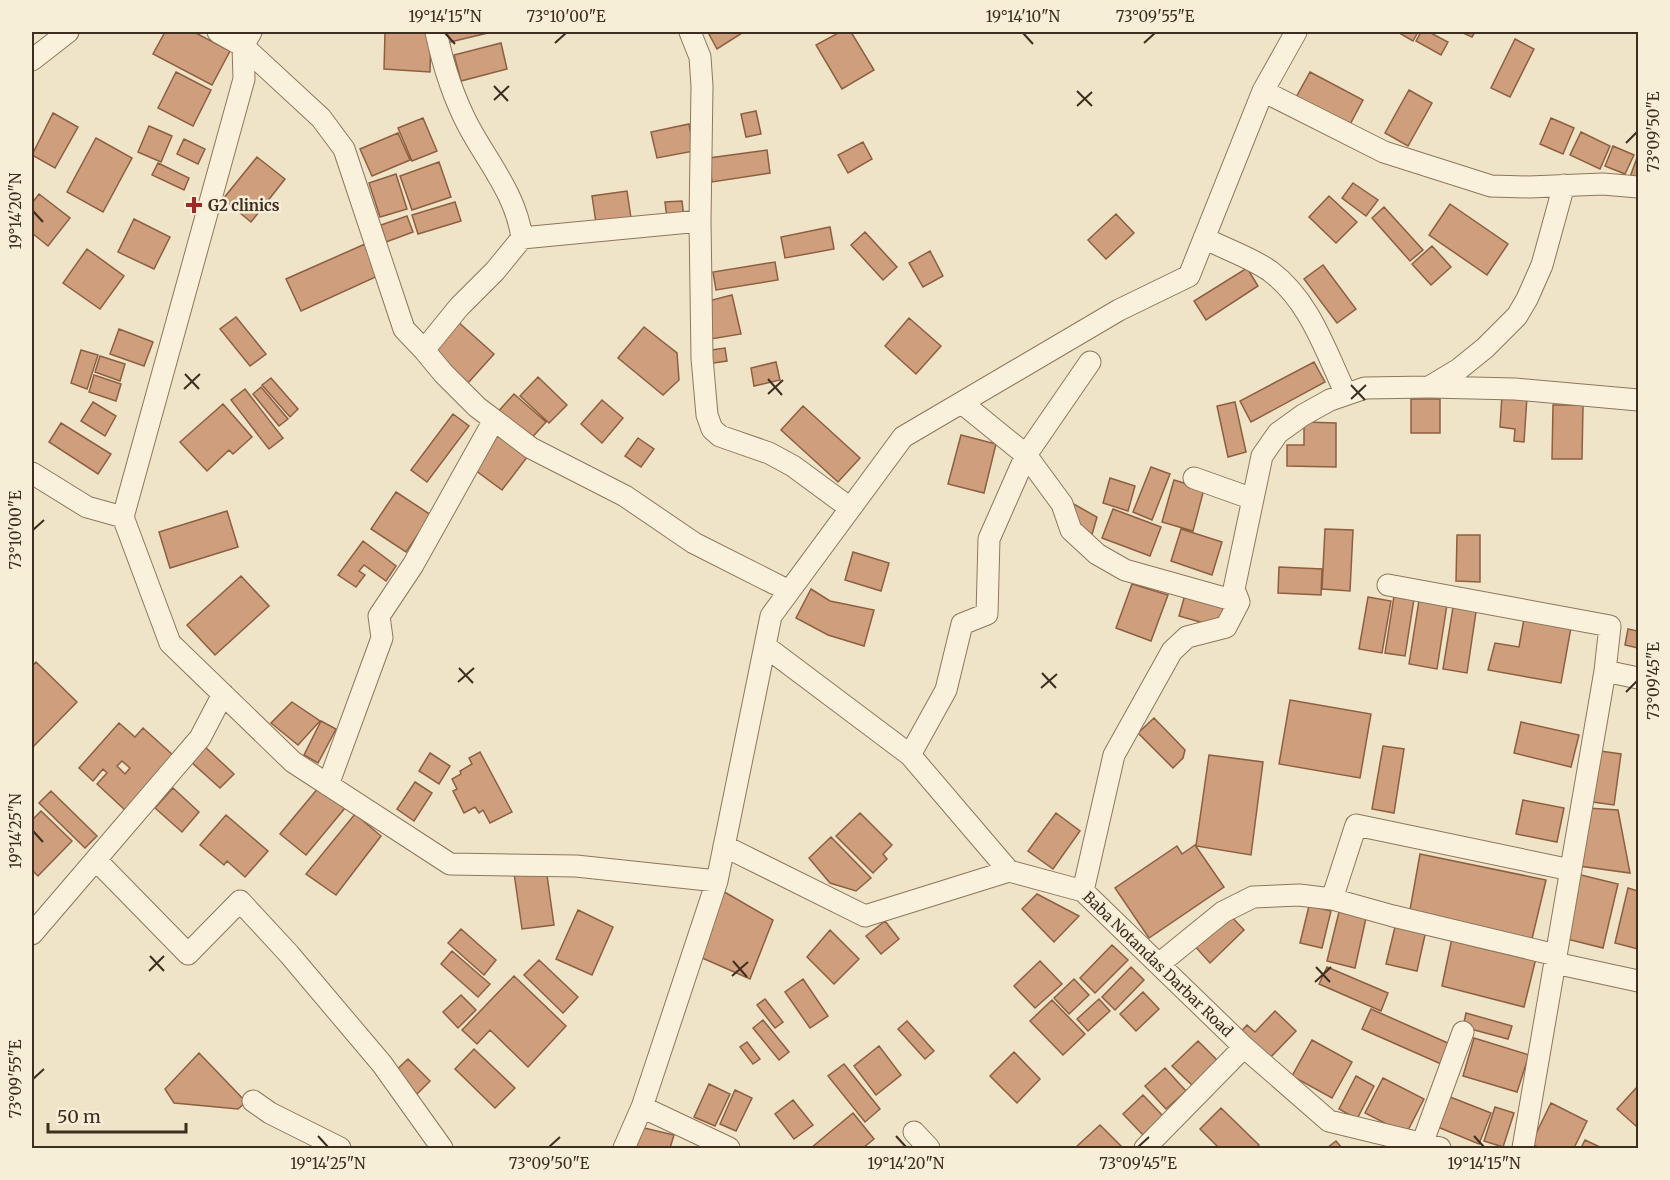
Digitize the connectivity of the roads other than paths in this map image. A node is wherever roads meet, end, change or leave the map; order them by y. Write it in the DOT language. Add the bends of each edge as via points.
graph roads {
  1 [pos="68,32"];
  2 [pos="218,32"];
  3 [pos="436,32"];
  4 [pos="690,32"];
  5 [pos="1296,32"];
  6 [pos="247,39"];
  7 [pos="32,60"];
  8 [pos="1263,91"];
  9 [pos="1564,185"];
  10 [pos="1638,187"];
  11 [pos="700,221"];
  12 [pos="522,238"];
  13 [pos="1204,238"];
  14 [pos="424,350"];
  15 [pos="1090,362"];
  16 [pos="1429,387"];
  17 [pos="1346,394"];
  18 [pos="1638,400"];
  19 [pos="962,403"];
  20 [pos="494,420"];
  21 [pos="1026,456"];
  22 [pos="32,473"];
  23 [pos="1194,478"];
  24 [pos="1253,499"];
  25 [pos="850,508"];
  26 [pos="123,518"];
  27 [pos="1388,585"];
  28 [pos="789,591"];
  29 [pos="1239,602"];
  30 [pos="765,646"];
  31 [pos="1605,671"];
  32 [pos="1638,678"];
  33 [pos="223,694"];
  34 [pos="910,755"];
  35 [pos="328,784"];
  36 [pos="724,846"];
  37 [pos="96,860"];
  38 [pos="1571,870"];
  39 [pos="1009,871"];
  40 [pos="717,881"];
  41 [pos="1083,891"];
  42 [pos="1332,898"];
  43 [pos="32,934"];
  44 [pos="1555,959"];
  45 [pos="1159,964"];
  46 [pos="1638,981"];
  47 [pos="1463,1032"];
  48 [pos="1244,1047"];
  49 [pos="253,1101"];
  50 [pos="642,1107"];
  51 [pos="914,1132"];
  52 [pos="1431,1146"];
  53 [pos="340,1149"];
  54 [pos="442,1149"];
  55 [pos="624,1149"];
  56 [pos="729,1149"];
  57 [pos="929,1149"];
  58 [pos="1145,1149"];
  59 [pos="1523,1149"];
  1 -- 7 [label="street"];
  2 -- 6 [label="street"];
  3 -- 12 [label="street" via="453,94 506,189 519,217"];
  4 -- 11 [label="street" via="700,57 702,87"];
  5 -- 8 [label="street"];
  6 -- 14 [label="street" via="321,118 344,149 404,329"];
  6 -- 26 [label="street" via="244,79"];
  8 -- 9 [label="street" via="1384,152 1491,186"];
  8 -- 13 [label="street"];
  9 -- 10 [label="street"];
  9 -- 16 [label="street" via="1542,265 1517,316 1459,369"];
  11 -- 12 [label="street"];
  11 -- 25 [label="street" via="702,358 712,429 720,436 793,466"];
  12 -- 14 [label="street"];
  13 -- 17 [label="street" via="1268,270 1290,288 1306,309"];
  13 -- 19 [label="street" via="1189,276 1119,310"];
  14 -- 20 [label="street"];
  15 -- 21 [label="street"];
  16 -- 17 [label="street" via="1365,388"];
  16 -- 18 [label="street" via="1527,390"];
  17 -- 24 [label="street" via="1303,415 1278,433 1262,456"];
  19 -- 21 [label="street"];
  19 -- 25 [label="street" via="903,437"];
  20 -- 28 [label="street" via="531,448 625,496 694,543"];
  20 -- 35 [label="street" via="379,616 382,638"];
  21 -- 29 [label="street" via="1062,504 1071,530 1097,554 1125,570"];
  21 -- 34 [label="street" via="989,539 987,614 962,624 946,690"];
  22 -- 26 [label="street" via="87,507"];
  23 -- 24 [label="street"];
  24 -- 29 [label="street" via="1234,590"];
  25 -- 28 [label="street"];
  26 -- 33 [label="street" via="171,643"];
  27 -- 31 [label="street" via="1610,626"];
  28 -- 30 [label="street" via="771,616"];
  29 -- 41 [label="street" via="1226,627 1187,637 1172,651 1114,755"];
  30 -- 34 [label="street"];
  30 -- 36 [label="street"];
  31 -- 32 [label="street"];
  31 -- 38 [label="street"];
  33 -- 35 [label="street" via="293,762"];
  33 -- 37 [label="street" via="200,738"];
  34 -- 39 [label="street"];
  35 -- 40 [label="street" via="450,864 576,866"];
  36 -- 39 [label="street" via="865,916"];
  36 -- 40 [label="street"];
  37 -- 43 [label="street"];
  37 -- 54 [label="street" via="188,954 240,901 382,1064"];
  38 -- 42 [label="street" via="1356,825"];
  38 -- 44 [label="street"];
  39 -- 41 [label="street, Baba Notandas Darbar Road"];
  40 -- 50 [label="street"];
  41 -- 45 [label="street, Baba Notandas Darbar Road"];
  42 -- 44 [label="street"];
  42 -- 45 [label="street" via="1254,897 1223,912"];
  44 -- 46 [label="street"];
  44 -- 59 [label="street"];
  45 -- 48 [label="street, Baba Notandas Darbar Road"];
  47 -- 52 [label="street"];
  48 -- 52 [label="street, Baba Notandas Darbar Road" via="1329,1121"];
  48 -- 58 [label="street"];
  49 -- 53 [label="street"];
  50 -- 55 [label="street"];
  50 -- 56 [label="street"];
  51 -- 57 [label="street"];
}
